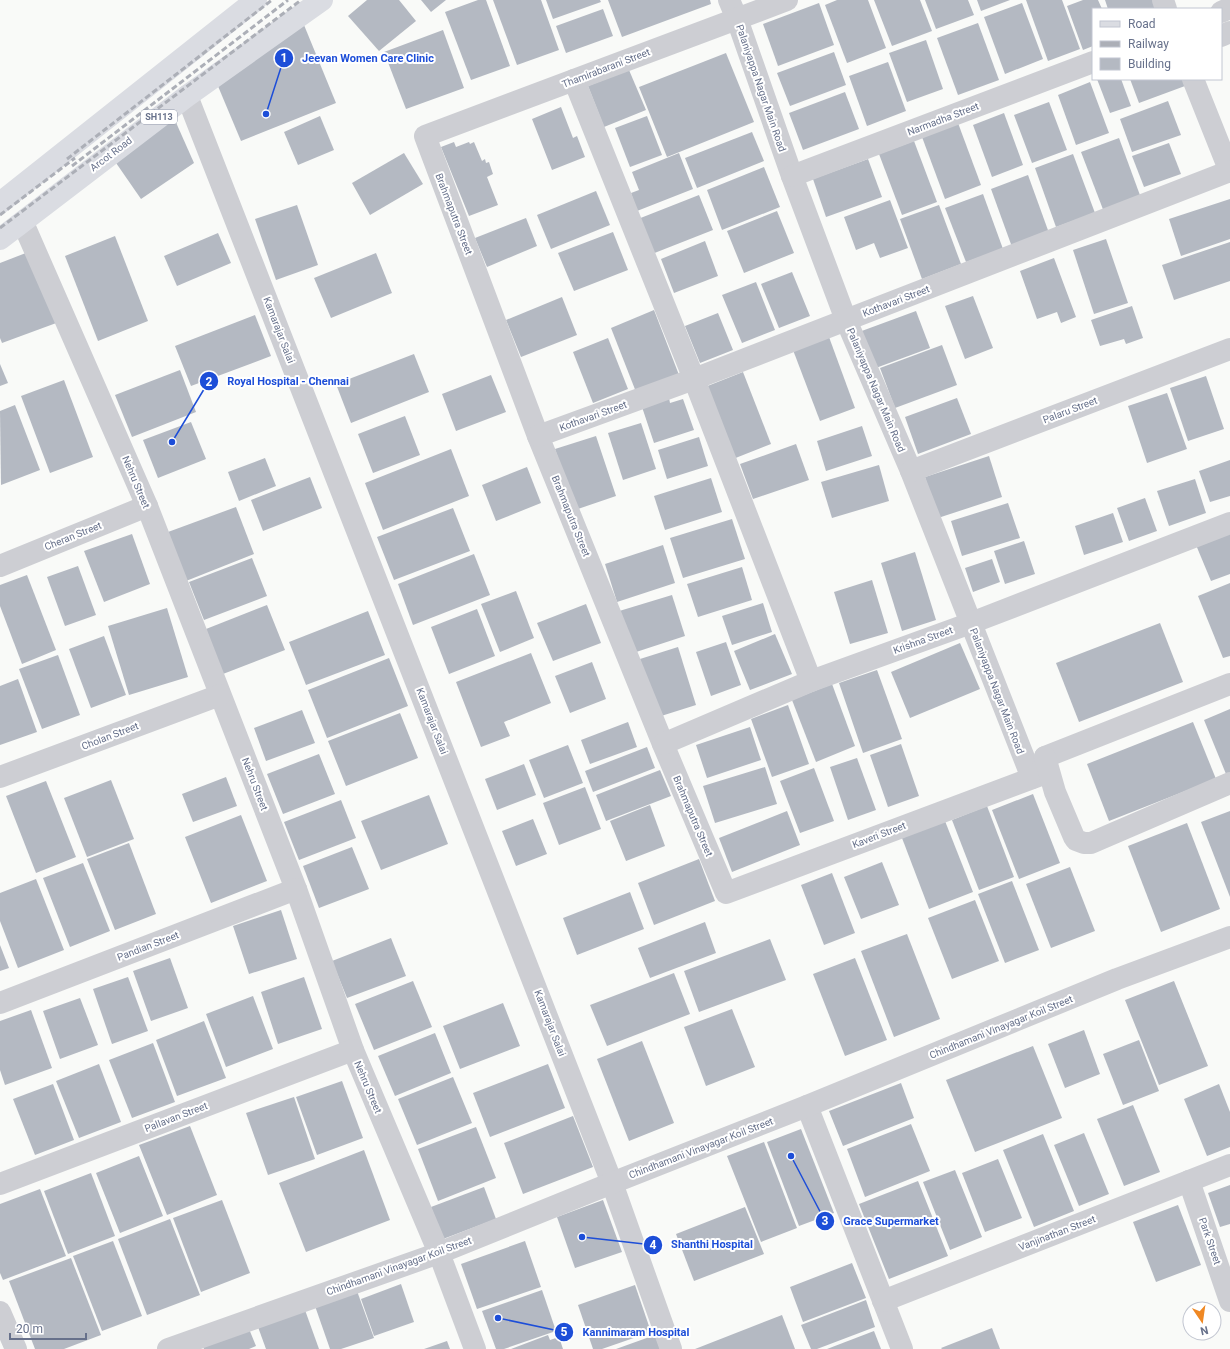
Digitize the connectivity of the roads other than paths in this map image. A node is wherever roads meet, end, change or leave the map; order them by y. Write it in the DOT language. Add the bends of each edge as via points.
graph roads {
  1 [pos="256,0"];
  2 [pos="322,0"];
  3 [pos="787,0"];
  4 [pos="1228,0"];
  5 [pos="1230,7"];
  6 [pos="733,9"];
  7 [pos="1092,62"];
  8 [pos="574,80"];
  9 [pos="1193,80"];
  10 [pos="187,96"];
  11 [pos="425,136"];
  12 [pos="1230,172"];
  13 [pos="792,176"];
  14 [pos="0,202"];
  15 [pos="23,223"];
  16 [pos="0,239"];
  17 [pos="846,320"];
  18 [pos="1230,349"];
  19 [pos="694,379"];
  20 [pos="538,436"];
  21 [pos="911,471"];
  22 [pos="147,506"];
  23 [pos="1230,523"];
  24 [pos="0,566"];
  25 [pos="971,623"];
  26 [pos="811,681"];
  27 [pos="1230,684"];
  28 [pos="220,695"];
  29 [pos="663,744"];
  30 [pos="1045,757"];
  31 [pos="0,777"];
  32 [pos="1032,778"];
  33 [pos="1230,783"];
  34 [pos="296,889"];
  35 [pos="726,892"];
  36 [pos="1230,937"];
  37 [pos="0,1003"];
  38 [pos="353,1050"];
  39 [pos="808,1106"];
  40 [pos="1230,1165"];
  41 [pos="612,1182"];
  42 [pos="1189,1182"];
  43 [pos="0,1184"];
  44 [pos="439,1253"];
  45 [pos="883,1301"];
  46 [pos="1230,1301"];
  47 [pos="0,1312"];
  48 [pos="16,1349"];
  49 [pos="168,1349"];
  50 [pos="475,1349"];
  51 [pos="671,1349"];
  52 [pos="902,1349"];
  1 -- 14 [label="main road, SH113"];
  2 -- 10 [label="main road, Arcot Road / SH113"];
  3 -- 6 [label="street, Thamirabarani Street"];
  4 -- 5 [label="street"];
  6 -- 8 [label="street, Thamirabarani Street"];
  6 -- 13 [label="street, Palaniyappa Nagar Main Road"];
  7 -- 13 [label="street, Narmadha Street"];
  8 -- 11 [label="street, Thamirabarani Street"];
  8 -- 19 [label="street"];
  9 -- 12 [label="street"];
  10 -- 15 [label="main road, Arcot Road / SH113"];
  10 -- 41 [label="street, Kamarajar Salai"];
  11 -- 20 [label="street, Brahmaputra Street"];
  12 -- 17 [label="street, Kothavari Street"];
  13 -- 17 [label="street, Palaniyappa Nagar Main Road"];
  15 -- 16 [label="main road, Arcot Road / SH113"];
  15 -- 22 [label="street, Nehru Street"];
  17 -- 19 [label="street, Kothavari Street"];
  17 -- 21 [label="street, Palaniyappa Nagar Main Road"];
  18 -- 21 [label="street, Palaru Street"];
  19 -- 20 [label="street, Kothavari Street"];
  19 -- 26 [label="street"];
  20 -- 29 [label="street, Brahmaputra Street"];
  21 -- 25 [label="street, Palaniyappa Nagar Main Road"];
  22 -- 24 [label="street, Cheran Street"];
  22 -- 28 [label="street, Nehru Street"];
  23 -- 25 [label="street, Krishna Street"];
  25 -- 26 [label="street, Krishna Street"];
  25 -- 32 [label="street, Palaniyappa Nagar Main Road"];
  26 -- 29 [label="street, Krishna Street"];
  27 -- 30 [label="street"];
  28 -- 31 [label="street, Cholan Street"];
  28 -- 34 [label="street, Nehru Street"];
  29 -- 35 [label="street, Brahmaputra Street"];
  30 -- 32 [label="street" via="1041,775"];
  30 -- 33 [label="street" via="1072,832 1076,840 1084,843 1091,843"];
  32 -- 35 [label="street, Kaveri Street"];
  34 -- 37 [label="street, Pandian Street"];
  34 -- 38 [label="street, Nehru Street"];
  36 -- 39 [label="street, Chindhamani Vinayagar Koil Street" via="1117,979"];
  38 -- 43 [label="street, Pallavan Street"];
  38 -- 44 [label="street, Nehru Street"];
  39 -- 41 [label="street, Chindhamani Vinayagar Koil Street"];
  39 -- 45 [label="street"];
  40 -- 42 [label="street, Vanjinathan Street"];
  41 -- 44 [label="street, Chindhamani Vinayagar Koil Street"];
  41 -- 51 [label="street, Kamarajar Salai"];
  42 -- 45 [label="street, Vanjinathan Street"];
  42 -- 46 [label="street, Park Street"];
  44 -- 49 [label="street, Chindhamani Vinayagar Koil Street"];
  44 -- 50 [label="street, Nehru Street"];
  45 -- 52 [label="street"];
  47 -- 48 [label="street"];
}
